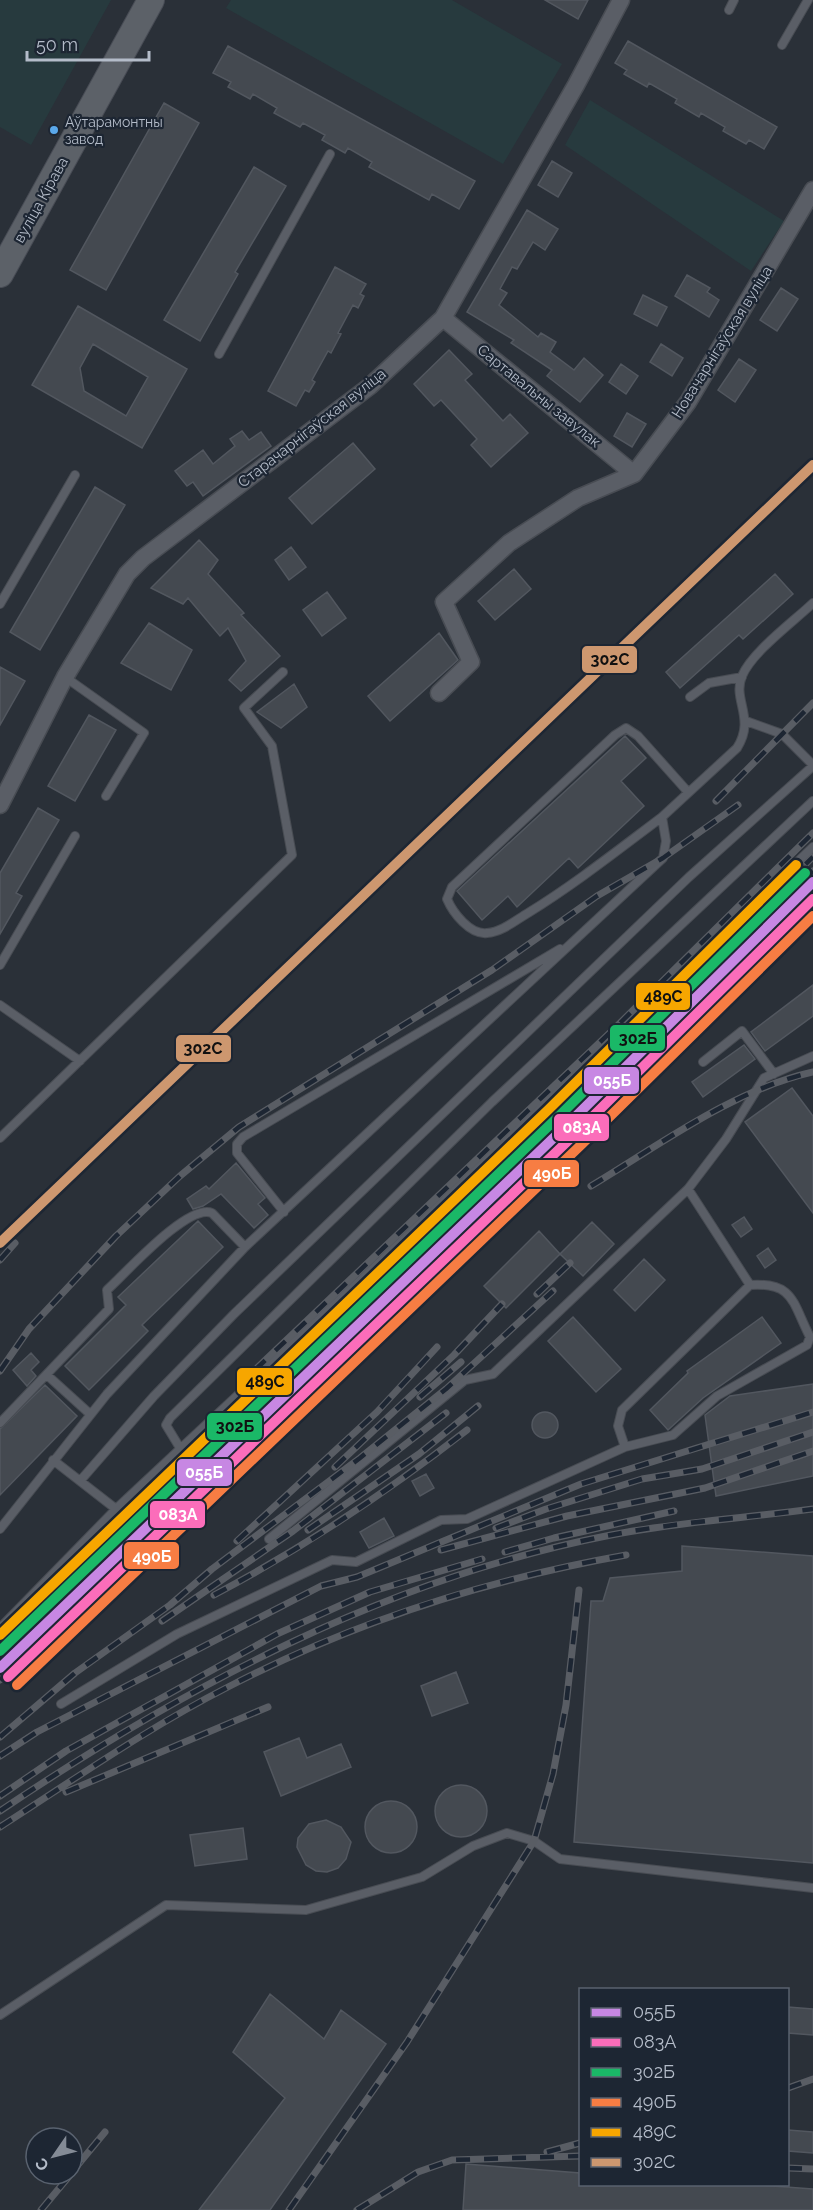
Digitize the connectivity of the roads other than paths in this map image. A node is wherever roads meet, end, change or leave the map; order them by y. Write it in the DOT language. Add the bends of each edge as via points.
graph roads {
  1 [pos="151,0"];
  2 [pos="621,0"];
  3 [pos="735,0"];
  4 [pos="808,0"];
  5 [pos="729,10"];
  6 [pos="782,45"];
  7 [pos="330,153"];
  8 [pos="813,190"];
  9 [pos="0,274"];
  10 [pos="443,318"];
  11 [pos="219,354"];
  12 [pos="634,474"];
  13 [pos="75,475"];
  14 [pos="813,603"];
  15 [pos="0,604"];
  16 [pos="283,672"];
  17 [pos="65,677"];
  18 [pos="742,677"];
  19 [pos="440,693"];
  20 [pos="690,697"];
  21 [pos="746,721"];
  22 [pos="813,766"];
  23 [pos="688,792"];
  24 [pos="106,796"];
  25 [pos="813,801"];
  26 [pos="0,805"];
  27 [pos="662,817"];
  28 [pos="75,837"];
  29 [pos="813,848"];
  30 [pos="576,940"];
  31 [pos="0,965"];
  32 [pos="0,1005"];
  33 [pos="813,1056"];
  34 [pos="80,1061"];
  35 [pos="703,1062"];
  36 [pos="774,1074"];
  37 [pos="0,1138"];
  38 [pos="688,1189"];
  39 [pos="284,1212"];
  40 [pos="245,1248"];
  41 [pos="750,1285"];
  42 [pos="47,1375"];
  43 [pos="90,1414"];
  44 [pos="0,1423"];
  45 [pos="180,1448"];
  46 [pos="625,1448"];
  47 [pos="53,1460"];
  48 [pos="80,1481"];
  49 [pos="116,1509"];
  50 [pos="0,1529"];
  51 [pos="269,1539"];
  52 [pos="0,1628"];
  53 [pos="61,1704"];
  54 [pos="813,1888"];
  55 [pos="0,2015"];
  1 -- 9 [label="main road, вуліца Кірава"];
  2 -- 10 [label="street, Старачарнігаўская вуліца"];
  3 -- 5 [label="lane"];
  4 -- 6 [label="lane"];
  7 -- 11 [label="lane"];
  8 -- 12 [label="street, Новачарнігаўская вуліца" via="688,402"];
  10 -- 12 [label="street, Сартавальны завулак"];
  10 -- 17 [label="street, Старачарнігаўская вуліца" via="370,386 143,558 127,574"];
  12 -- 19 [label="street, Новачарнігаўская вуліца" via="578,498 509,543 444,602 471,662"];
  13 -- 15 [label="lane"];
  14 -- 18 [label="lane" via="762,651"];
  16 -- 34 [label="lane" via="244,708 272,746 292,855"];
  17 -- 24 [label="lane" via="144,733"];
  17 -- 26 [label="street, Старачарнігаўская вуліца"];
  18 -- 20 [label="lane" via="709,683"];
  18 -- 21 [label="lane"];
  21 -- 22 [label="lane" via="782,734"];
  21 -- 23 [label="lane" via="744,737 737,748"];
  22 -- 48 [label="lane" via="689,878 242,1306 154,1396"];
  23 -- 27 [label="lane"];
  23 -- 27 [label="lane" via="638,736 626,728 452,887 448,894 450,905 475,931 497,931 556,896"];
  25 -- 45 [label="lane" via="492,1102 170,1418 166,1425"];
  27 -- 30 [label="lane" via="666,841 663,858"];
  28 -- 31 [label="lane"];
  29 -- 45 [label="lane"];
  30 -- 39 [label="lane"];
  30 -- 39 [label="lane" via="243,1137 237,1144 237,1154"];
  32 -- 34 [label="lane"];
  33 -- 36 [label="lane"];
  34 -- 37 [label="lane"];
  35 -- 36 [label="lane" via="742,1031"];
  36 -- 38 [label="lane" via="764,1078 726,1139"];
  38 -- 41 [label="lane"];
  38 -- 51 [label="lane" via="493,1374 465,1380"];
  39 -- 40 [label="lane"];
  40 -- 42 [label="lane" via="207,1210 179,1223 107,1290 109,1309"];
  40 -- 43 [label="lane"];
  41 -- 46 [label="lane" via="622,1410 618,1426"];
  41 -- 46 [label="lane" via="776,1285 788,1294 810,1337 807,1345 717,1396 673,1435"];
  42 -- 43 [label="lane"];
  42 -- 44 [label="lane"];
  43 -- 47 [label="lane"];
  45 -- 49 [label="lane"];
  46 -- 53 [label="lane" via="467,1519 441,1520 356,1562 332,1560 177,1634"];
  47 -- 48 [label="lane"];
  47 -- 50 [label="lane"];
  48 -- 49 [label="lane"];
  49 -- 52 [label="lane"];
  54 -- 55 [label="lane" via="560,1859 534,1841 507,1833 473,1846 422,1876 306,1910 166,1905"];
}
